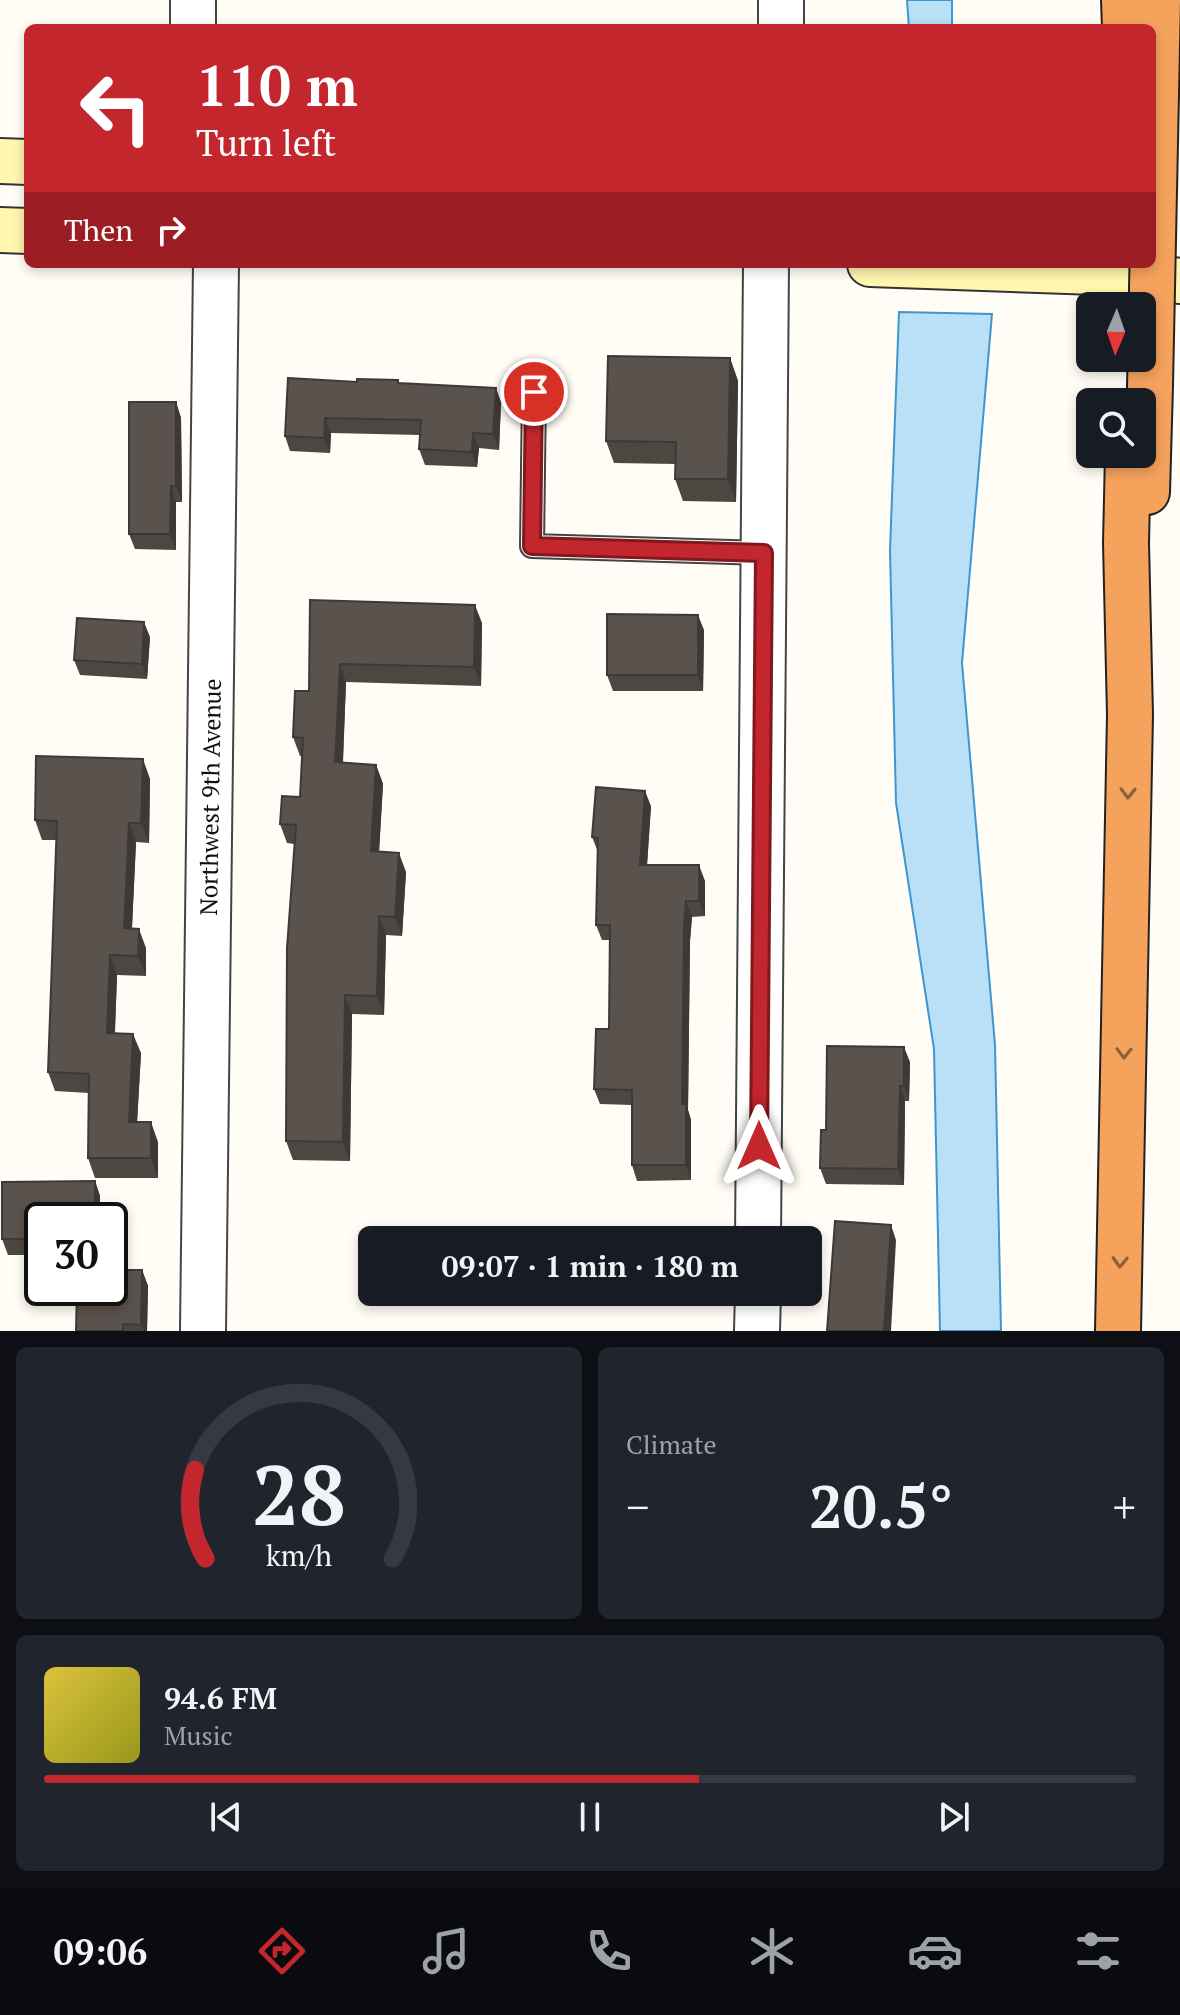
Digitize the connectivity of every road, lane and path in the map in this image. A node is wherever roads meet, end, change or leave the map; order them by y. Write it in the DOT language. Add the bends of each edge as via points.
graph roads {
  1 [pos="193,0"];
  2 [pos="781,0"];
  3 [pos="1124,0"];
  4 [pos="1158,0"];
  5 [pos="193,24"];
  6 [pos="781,24"];
  7 [pos="1125,24"];
  8 [pos="1156,94"];
  9 [pos="0,161"];
  10 [pos="24,162"];
  11 [pos="1156,205"];
  12 [pos="1180,208"];
  13 [pos="0,230"];
  14 [pos="24,231"];
  15 [pos="216,268"];
  16 [pos="766,268"];
  17 [pos="983,268"];
  18 [pos="1130,268"];
  19 [pos="1143,268"];
  20 [pos="1180,281"];
  21 [pos="1130,292"];
  22 [pos="1135,383"];
  23 [pos="534,392"];
  24 [pos="1128,468"];
  25 [pos="764,553"];
  26 [pos="1130,715"];
  27 [pos="758,1226"];
  28 [pos="758,1306"];
  29 [pos="203,1331"];
  30 [pos="757,1331"];
  31 [pos="1118,1331"];
  1 -- 5 [label="street"];
  2 -- 6 [label="street"];
  3 -- 7 [label="highway"];
  4 -- 8 [label="highway, bridge"];
  9 -- 10 [label="main road"];
  11 -- 12 [label="main road"];
  13 -- 14 [label="main road"];
  15 -- 29 [label="street, Northwest 9th Avenue"];
  16 -- 25 [label="street"];
  17 -- 20 [label="main road" via="1125,273"];
  18 -- 21 [label="highway"];
  19 -- 22 [label="highway, bridge"];
  22 -- 26 [label="highway" via="1145,544"];
  23 -- 25 [label="lane" via="532,546"];
  24 -- 26 [label="highway"];
  25 -- 27 [label="street"];
  26 -- 31 [label="highway, one-way"];
  28 -- 30 [label="street"];
}
